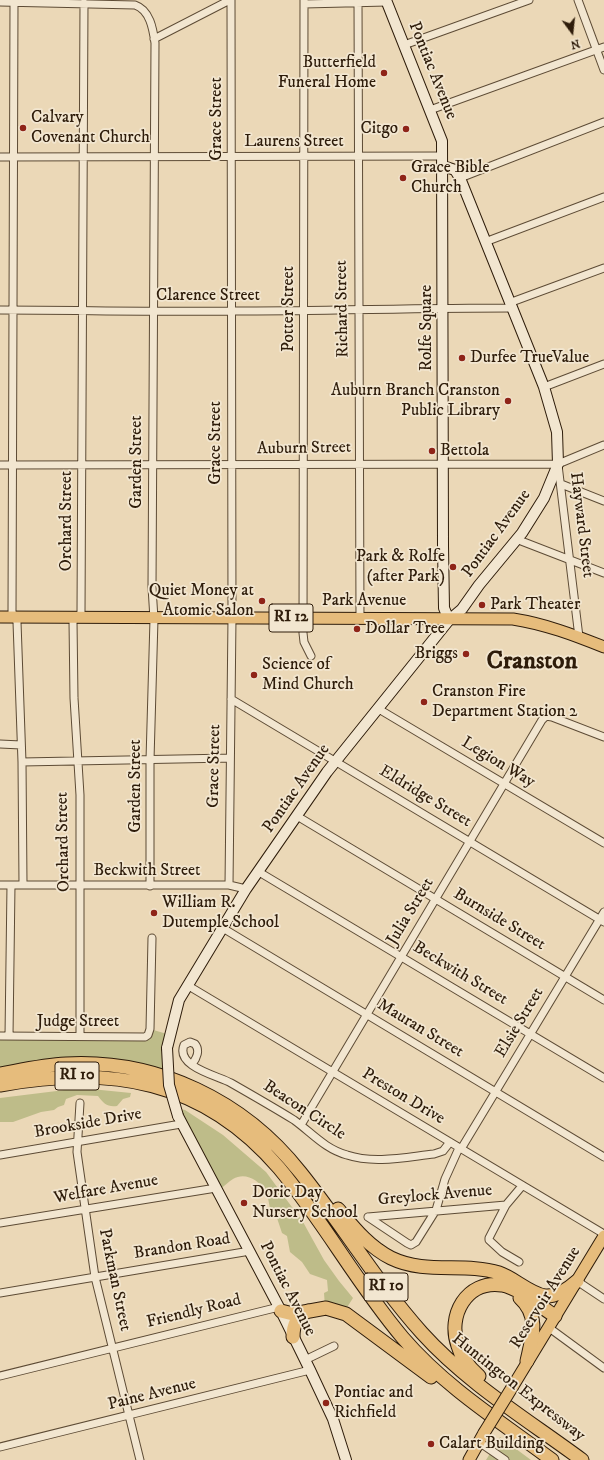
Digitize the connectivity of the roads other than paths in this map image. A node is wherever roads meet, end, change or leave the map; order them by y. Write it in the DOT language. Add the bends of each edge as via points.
graph roads {
  1 [pos="231,0"];
  2 [pos="529,0"];
  3 [pos="578,0"];
  4 [pos="387,1"];
  5 [pos="0,2"];
  6 [pos="14,2"];
  7 [pos="304,2"];
  8 [pos="358,2"];
  9 [pos="84,3"];
  10 [pos="154,39"];
  11 [pos="404,45"];
  12 [pos="604,47"];
  13 [pos="596,50"];
  14 [pos="604,70"];
  15 [pos="430,110"];
  16 [pos="604,122"];
  17 [pos="358,156"];
  18 [pos="444,156"];
  19 [pos="0,157"];
  20 [pos="14,157"];
  21 [pos="83,157"];
  22 [pos="154,157"];
  23 [pos="232,157"];
  24 [pos="304,157"];
  25 [pos="443,166"];
  26 [pos="460,178"];
  27 [pos="604,198"];
  28 [pos="485,242"];
  29 [pos="604,268"];
  30 [pos="510,306"];
  31 [pos="358,309"];
  32 [pos="0,310"];
  33 [pos="12,310"];
  34 [pos="304,310"];
  35 [pos="443,310"];
  36 [pos="81,311"];
  37 [pos="231,311"];
  38 [pos="152,312"];
  39 [pos="604,364"];
  40 [pos="544,387"];
  41 [pos="604,445"];
  42 [pos="359,463"];
  43 [pos="13,464"];
  44 [pos="82,464"];
  45 [pos="303,464"];
  46 [pos="443,464"];
  47 [pos="558,464"];
  48 [pos="0,465"];
  49 [pos="152,465"];
  50 [pos="231,465"];
  51 [pos="561,484"];
  52 [pos="604,501"];
  53 [pos="516,539"];
  54 [pos="571,560"];
  55 [pos="604,573"];
  56 [pos="0,617"];
  57 [pos="14,617"];
  58 [pos="77,617"];
  59 [pos="232,618"];
  60 [pos="303,618"];
  61 [pos="360,618"];
  62 [pos="154,619"];
  63 [pos="449,620"];
  64 [pos="579,637"];
  65 [pos="604,647"];
  66 [pos="311,656"];
  67 [pos="231,699"];
  68 [pos="378,708"];
  69 [pos="604,737"];
  70 [pos="0,744"];
  71 [pos="21,745"];
  72 [pos="230,758"];
  73 [pos="78,760"];
  74 [pos="150,760"];
  75 [pos="336,761"];
  76 [pos="22,762"];
  77 [pos="504,784"];
  78 [pos="297,816"];
  79 [pos="470,842"];
  80 [pos="604,843"];
  81 [pos="259,872"];
  82 [pos="23,884"];
  83 [pos="0,885"];
  84 [pos="11,885"];
  85 [pos="229,885"];
  86 [pos="80,886"];
  87 [pos="150,886"];
  88 [pos="246,889"];
  89 [pos="436,899"];
  90 [pos="604,912"];
  91 [pos="602,920"];
  92 [pos="221,927"];
  93 [pos="152,938"];
  94 [pos="401,957"];
  95 [pos="565,977"];
  96 [pos="187,985"];
  97 [pos="604,1000"];
  98 [pos="367,1015"];
  99 [pos="531,1034"];
  100 [pos="0,1036"];
  101 [pos="9,1036"];
  102 [pos="80,1036"];
  103 [pos="192,1064"];
  104 [pos="0,1072"];
  105 [pos="332,1072"];
  106 [pos="604,1078"];
  107 [pos="0,1085"];
  108 [pos="496,1092"];
  109 [pos="80,1103"];
  110 [pos="180,1120"];
  111 [pos="300,1125"];
  112 [pos="270,1139"];
  113 [pos="76,1141"];
  114 [pos="450,1142"];
  115 [pos="460,1148"];
  116 [pos="0,1155"];
  117 [pos="604,1157"];
  118 [pos="522,1186"];
  119 [pos="216,1188"];
  120 [pos="506,1205"];
  121 [pos="85,1209"];
  122 [pos="436,1210"];
  123 [pos="368,1217"];
  124 [pos="0,1223"];
  125 [pos="604,1235"];
  126 [pos="250,1251"];
  127 [pos="519,1262"];
  128 [pos="96,1277"];
  129 [pos="577,1281"];
  130 [pos="494,1285"];
  131 [pos="535,1292"];
  132 [pos="0,1293"];
  133 [pos="604,1299"];
  134 [pos="280,1309"];
  135 [pos="312,1310"];
  136 [pos="553,1319"];
  137 [pos="293,1337"];
  138 [pos="334,1346"];
  139 [pos="113,1348"];
  140 [pos="305,1360"];
  141 [pos="527,1361"];
  142 [pos="604,1368"];
  143 [pos="310,1370"];
  144 [pos="0,1376"];
  145 [pos="480,1407"];
  146 [pos="130,1416"];
  147 [pos="523,1416"];
  148 [pos="482,1438"];
  149 [pos="0,1447"];
  150 [pos="140,1460"];
  151 [pos="346,1460"];
  152 [pos="469,1460"];
  153 [pos="505,1460"];
  154 [pos="550,1460"];
  155 [pos="582,1460"];
  1 -- 10 [label="street"];
  1 -- 23 [label="street, Grace Street"];
  2 -- 11 [label="street"];
  3 -- 13 [label="street"];
  4 -- 8 [label="street"];
  4 -- 11 [label="main road, Pontiac Avenue"];
  5 -- 6 [label="street, Garden Street"];
  6 -- 9 [label="street, Garden Street"];
  6 -- 20 [label="street"];
  7 -- 8 [label="street"];
  7 -- 24 [label="street, Potter Street"];
  8 -- 17 [label="street, Richard Street"];
  9 -- 10 [label="street, Garden Street" via="127,3 139,6 147,15"];
  9 -- 21 [label="street, Orchard Street"];
  10 -- 22 [label="street, Garden Street"];
  11 -- 15 [label="main road, Pontiac Avenue"];
  12 -- 13 [label="street"];
  13 -- 14 [label="street"];
  13 -- 15 [label="street"];
  15 -- 18 [label="main road, Pontiac Avenue" via="442,141"];
  16 -- 26 [label="street"];
  17 -- 18 [label="street, Laurens Street"];
  17 -- 24 [label="street, Laurens Street"];
  17 -- 31 [label="street, Richard Street"];
  18 -- 25 [label="main road, Rolfe Square"];
  19 -- 20 [label="street, Laurens Street"];
  20 -- 21 [label="street, Laurens Street"];
  20 -- 33 [label="street"];
  21 -- 22 [label="street, Laurens Street"];
  21 -- 36 [label="street, Orchard Street"];
  22 -- 23 [label="street, Laurens Street"];
  22 -- 38 [label="street, Garden Street"];
  23 -- 24 [label="street, Laurens Street"];
  23 -- 37 [label="street, Grace Street"];
  24 -- 34 [label="street, Potter Street"];
  25 -- 26 [label="main road" via="455,170"];
  25 -- 35 [label="main road, Rolfe Square"];
  26 -- 28 [label="main road, Pontiac Avenue"];
  27 -- 28 [label="street"];
  28 -- 30 [label="main road, Pontiac Avenue"];
  29 -- 30 [label="street, Clarence Street"];
  30 -- 35 [label="street, Clarence Street"];
  30 -- 40 [label="main road, Pontiac Avenue"];
  31 -- 34 [label="street, Clarence Street"];
  31 -- 35 [label="street, Clarence Street"];
  31 -- 42 [label="street, Richard Street"];
  32 -- 33 [label="street, Clarence Street"];
  33 -- 36 [label="street, Clarence Street"];
  33 -- 43 [label="street"];
  34 -- 37 [label="street, Clarence Street"];
  34 -- 45 [label="street, Potter Street"];
  35 -- 46 [label="main road, Rolfe Square"];
  36 -- 38 [label="street, Clarence Street"];
  36 -- 44 [label="street, Orchard Street"];
  37 -- 38 [label="street, Clarence Street"];
  37 -- 50 [label="street, Grace Street"];
  38 -- 49 [label="street, Garden Street"];
  39 -- 40 [label="street"];
  40 -- 47 [label="main road, Pontiac Avenue" via="557,432"];
  41 -- 47 [label="street, Auburn Street"];
  42 -- 45 [label="street, Auburn Street"];
  42 -- 46 [label="street, Auburn Street"];
  42 -- 61 [label="street, Richard Street"];
  43 -- 44 [label="street, Auburn Street"];
  43 -- 48 [label="street, Auburn Street"];
  43 -- 57 [label="street"];
  44 -- 49 [label="street, Auburn Street"];
  44 -- 58 [label="street, Orchard Street" via="81,613"];
  45 -- 50 [label="street, Auburn Street"];
  45 -- 60 [label="street, Potter Street"];
  46 -- 47 [label="street, Auburn Street"];
  46 -- 63 [label="main road, Rolfe Square" via="444,608"];
  47 -- 51 [label="street, Hayward Street"];
  47 -- 53 [label="main road, Pontiac Avenue" via="544,498"];
  49 -- 50 [label="street, Auburn Street"];
  49 -- 62 [label="street, Garden Street"];
  50 -- 59 [label="street, Grace Street"];
  51 -- 52 [label="street"];
  51 -- 54 [label="street, Hayward Street"];
  53 -- 54 [label="street"];
  53 -- 63 [label="main road, Pontiac Avenue" via="462,609"];
  54 -- 55 [label="street"];
  54 -- 64 [label="street, Hayward Street"];
  56 -- 57 [label="main road, Park Avenue / RI 12"];
  57 -- 58 [label="main road, Park Avenue / RI 12"];
  57 -- 71 [label="street" via="17,622"];
  58 -- 62 [label="main road, Park Avenue / RI 12"];
  58 -- 73 [label="street, Orchard Street" via="73,621"];
  59 -- 60 [label="main road, Park Avenue / RI 12"];
  59 -- 62 [label="main road, Park Avenue / RI 12"];
  59 -- 67 [label="street, Grace Street"];
  60 -- 61 [label="main road, Park Avenue / RI 12"];
  60 -- 66 [label="street, Potter Street" via="304,642"];
  61 -- 63 [label="main road, Park Avenue / RI 12"];
  62 -- 74 [label="street, Garden Street"];
  63 -- 64 [label="main road, Park Avenue / RI 12" via="529,622"];
  63 -- 68 [label="main road, Pontiac Avenue"];
  64 -- 65 [label="main road, Park Avenue / RI 12"];
  67 -- 72 [label="street, Grace Street"];
  67 -- 75 [label="street, Eldridge Street"];
  68 -- 75 [label="main road, Pontiac Avenue"];
  68 -- 77 [label="street, Legion Way"];
  69 -- 77 [label="street, Julia Street" via="549,716 542,720"];
  70 -- 71 [label="street"];
  71 -- 76 [label="street"];
  72 -- 74 [label="street"];
  72 -- 85 [label="street, Grace Street"];
  73 -- 74 [label="street"];
  73 -- 76 [label="street"];
  73 -- 86 [label="street, Orchard Street"];
  74 -- 87 [label="street, Garden Street"];
  75 -- 78 [label="main road, Pontiac Avenue"];
  75 -- 79 [label="street, Eldridge Street"];
  76 -- 82 [label="street"];
  77 -- 79 [label="street, Julia Street"];
  77 -- 80 [label="street, Legion Way"];
  78 -- 81 [label="main road, Pontiac Avenue"];
  78 -- 89 [label="street, Burnside Street"];
  79 -- 89 [label="street, Julia Street"];
  79 -- 91 [label="street, Eldridge Street"];
  81 -- 88 [label="main road, Pontiac Avenue"];
  81 -- 94 [label="street, Beckwith Street"];
  82 -- 84 [label="street, Beckwith Street"];
  82 -- 86 [label="street, Beckwith Street"];
  83 -- 84 [label="street, Beckwith Street"];
  84 -- 101 [label="street"];
  85 -- 87 [label="street, Beckwith Street"];
  85 -- 88 [label="street, Beckwith Street"];
  86 -- 87 [label="street, Beckwith Street"];
  86 -- 102 [label="street, Orchard Street"];
  88 -- 92 [label="main road, Pontiac Avenue"];
  89 -- 94 [label="street, Julia Street"];
  89 -- 95 [label="street, Burnside Street"];
  90 -- 91 [label="street, Elsie Street"];
  91 -- 95 [label="street, Elsie Street"];
  92 -- 96 [label="main road, Pontiac Avenue"];
  92 -- 98 [label="street, Mauran Street"];
  93 -- 102 [label="street, Judge Street" via="148,1035"];
  94 -- 98 [label="street, Julia Street"];
  94 -- 99 [label="street, Beckwith Street"];
  95 -- 97 [label="street, Burnside Street"];
  95 -- 99 [label="street, Elsie Street"];
  96 -- 105 [label="street, Preston Drive"];
  96 -- 110 [label="main road, Pontiac Avenue, bridge" via="174,1014 167,1048 169,1085"];
  98 -- 105 [label="street, Julia Street"];
  98 -- 108 [label="street, Mauran Street"];
  99 -- 106 [label="street, Beckwith Street"];
  99 -- 108 [label="street, Elsie Street"];
  100 -- 101 [label="street, Judge Street"];
  101 -- 102 [label="street, Judge Street"];
  103 -- 111 [label="street, Beacon Circle" via="203,1072 226,1080"];
  104 -- 112 [label="highway, Huntington Expressway / RI 10" via="66,1064 93,1064 121,1066 154,1073 216,1098"];
  105 -- 111 [label="street, Julia Street"];
  105 -- 114 [label="street, Preston Drive"];
  107 -- 145 [label="highway, RI 10" via="60,1076 121,1078 174,1093 204,1106 223,1118 280,1169 408,1344 440,1376"];
  108 -- 115 [label="street, Elsie Street"];
  108 -- 117 [label="street, Mauran Street"];
  109 -- 113 [label="street, Parkman Street"];
  110 -- 113 [label="street, Brookside Drive"];
  110 -- 119 [label="main road, Pontiac Avenue"];
  111 -- 114 [label="street, Beacon Circle" via="333,1150 362,1159 434,1154 442,1151"];
  112 -- 131 [label="highway" via="303,1168 362,1237 384,1254 398,1261 424,1267 498,1273"];
  112 -- 147 [label="highway, Huntington Expressway / RI 10" via="303,1176 421,1332 452,1363"];
  113 -- 116 [label="street, Brookside Drive"];
  113 -- 121 [label="street, Parkman Street"];
  114 -- 115 [label="street, Preston Drive"];
  115 -- 118 [label="street, Preston Drive"];
  115 -- 122 [label="street, Elsie Street" via="445,1179"];
  118 -- 120 [label="street, Greylock Avenue"];
  118 -- 125 [label="street, Preston Drive"];
  119 -- 121 [label="street, Welfare Avenue"];
  119 -- 126 [label="main road, Pontiac Avenue"];
  120 -- 122 [label="street, Greylock Avenue"];
  120 -- 127 [label="street, Greylock Avenue" via="489,1240"];
  121 -- 124 [label="street, Welfare Avenue"];
  121 -- 128 [label="street, Parkman Street"];
  122 -- 123 [label="street, Greylock Avenue"];
  122 -- 123 [label="street, Elsie Street" via="416,1242 411,1244"];
  125 -- 129 [label="main road, Reservoir Avenue"];
  126 -- 128 [label="street, Brandon Road"];
  126 -- 134 [label="main road, Pontiac Avenue"];
  128 -- 132 [label="street, Brandon Road"];
  128 -- 139 [label="street, Parkman Street"];
  129 -- 131 [label="highway" via="556,1295 544,1296"];
  129 -- 133 [label="street"];
  129 -- 136 [label="main road, Reservoir Avenue"];
  130 -- 136 [label="highway" via="515,1290"];
  130 -- 141 [label="highway" via="513,1293 530,1311 534,1327"];
  130 -- 147 [label="highway" via="473,1291 462,1302 456,1317 456,1340 460,1353 471,1368"];
  131 -- 136 [label="highway" via="551,1304"];
  134 -- 135 [label="highway" via="293,1314"];
  134 -- 137 [label="main road, Pontiac Avenue"];
  134 -- 139 [label="street, Friendly Road"];
  135 -- 137 [label="highway" via="302,1314 297,1320 293,1327"];
  135 -- 145 [label="highway" via="331,1309 346,1314 451,1392"];
  136 -- 141 [label="main road, Reservoir Avenue"];
  136 -- 142 [label="street"];
  137 -- 140 [label="main road, Pontiac Avenue"];
  138 -- 140 [label="street"];
  139 -- 144 [label="street, Friendly Road"];
  139 -- 146 [label="street, Parkman Street"];
  140 -- 143 [label="main road, Pontiac Avenue"];
  141 -- 148 [label="main road, Reservoir Avenue, bridge"];
  143 -- 146 [label="street, Paine Avenue"];
  143 -- 151 [label="main road, Pontiac Avenue" via="333,1419"];
  145 -- 154 [label="highway, RI 10"];
  146 -- 149 [label="street, Paine Avenue"];
  146 -- 150 [label="street, Parkman Street"];
  147 -- 155 [label="highway, Huntington Expressway / RI 10"];
  148 -- 152 [label="main road, Reservoir Avenue"];
  148 -- 153 [label="street"];
}
